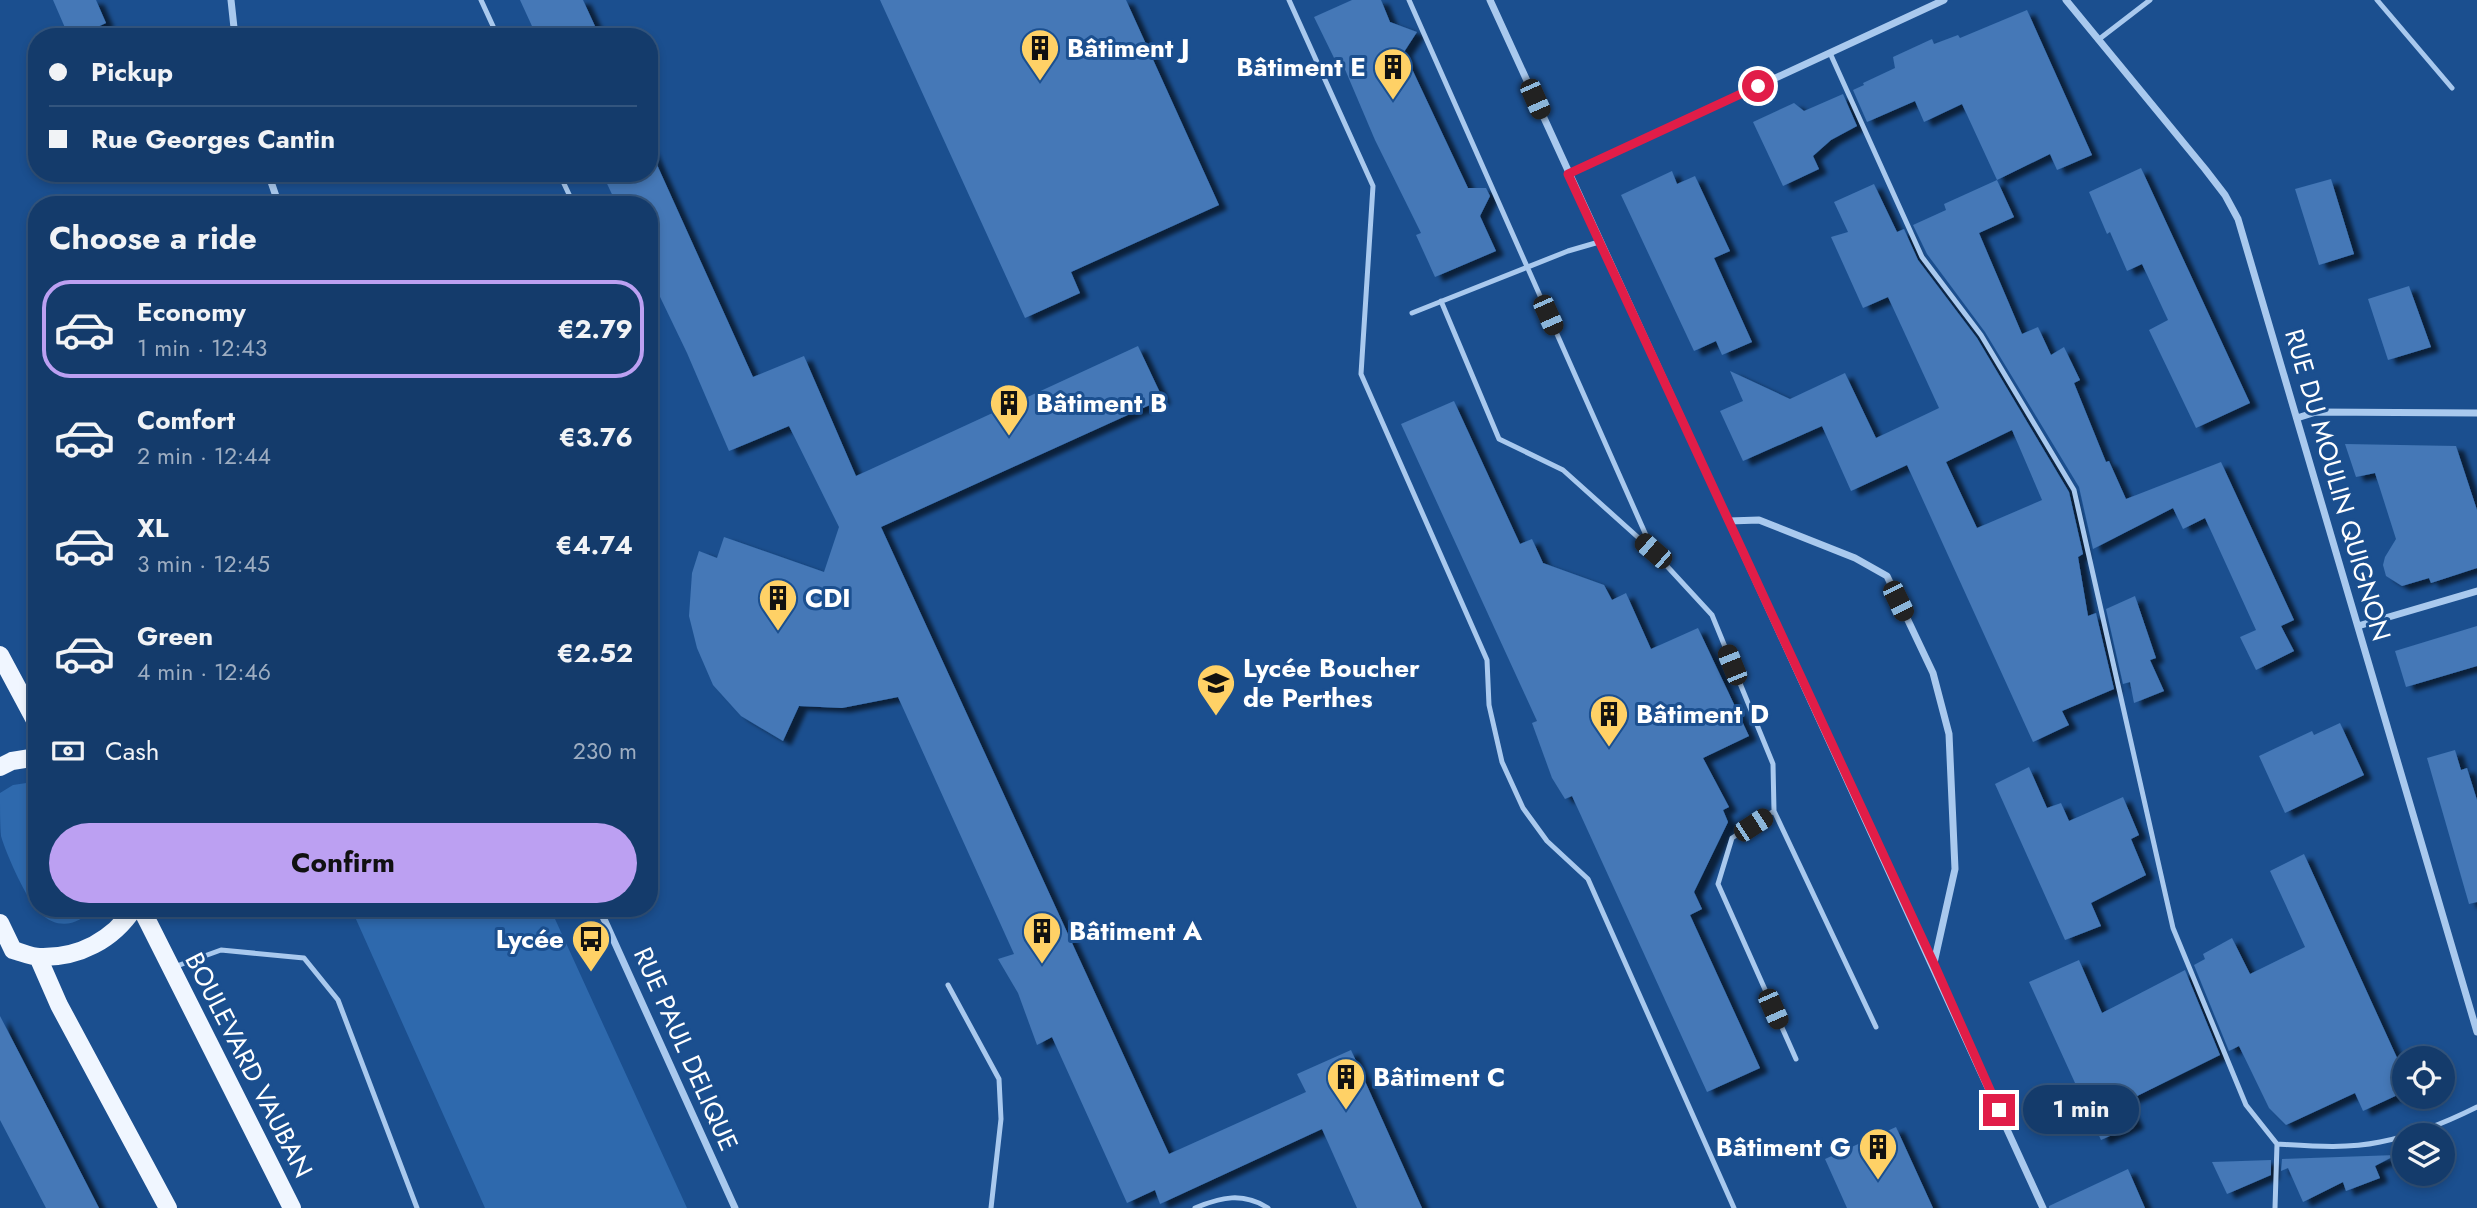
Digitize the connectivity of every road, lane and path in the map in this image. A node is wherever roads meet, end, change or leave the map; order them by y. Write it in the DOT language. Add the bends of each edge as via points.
graph roads {
  1 [pos="231,0"];
  2 [pos="481,0"];
  3 [pos="1289,0"];
  4 [pos="1409,0"];
  5 [pos="1490,0"];
  6 [pos="1944,0"];
  7 [pos="2066,0"];
  8 [pos="2150,0"];
  9 [pos="2377,0"];
  10 [pos="234,28"];
  11 [pos="494,28"];
  12 [pos="2098,40"];
  13 [pos="1829,53"];
  14 [pos="2452,88"];
  15 [pos="1568,174"];
  16 [pos="1599,242"];
  17 [pos="1527,268"];
  18 [pos="1441,301"];
  19 [pos="1412,313"];
  20 [pos="2477,413"];
  21 [pos="2297,418"];
  22 [pos="1729,520"];
  23 [pos="1653,551"];
  24 [pos="2477,591"];
  25 [pos="2358,626"];
  26 [pos="0,655"];
  27 [pos="28,707"];
  28 [pos="28,758"];
  29 [pos="0,767"];
  30 [pos="1774,811"];
  31 [pos="126,917"];
  32 [pos="146,917"];
  33 [pos="603,917"];
  34 [pos="0,923"];
  35 [pos="7,948"];
  36 [pos="37,957"];
  37 [pos="1934,964"];
  38 [pos="171,968"];
  39 [pos="948,985"];
  40 [pos="2475,1020"];
  41 [pos="1876,1027"];
  42 [pos="2477,1032"];
  43 [pos="1796,1059"];
  44 [pos="2477,1107"];
  45 [pos="2277,1144"];
  46 [pos="168,1208"];
  47 [pos="292,1208"];
  48 [pos="417,1208"];
  49 [pos="735,1208"];
  50 [pos="991,1208"];
  51 [pos="1195,1208"];
  52 [pos="1268,1208"];
  53 [pos="1734,1208"];
  54 [pos="2043,1208"];
  55 [pos="2275,1208"];
  1 -- 10 [label="street"];
  2 -- 11 [label="lane"];
  3 -- 53 [label="lane" via="1373,186 1361,373 1488,660 1489,705 1502,762 1523,808 1547,841 1588,878"];
  4 -- 17 [label="lane"];
  5 -- 15 [label="street"];
  6 -- 13 [label="street"];
  7 -- 12 [label="street, RUE DU MOULIN QUIGNON"];
  8 -- 12 [label="lane"];
  9 -- 14 [label="lane"];
  12 -- 21 [label="street, RUE DU MOULIN QUIGNON" via="2205,169 2238,219"];
  13 -- 15 [label="street"];
  13 -- 45 [label="lane" via="1922,257 1981,335 2074,490 2173,928 2246,1105"];
  15 -- 16 [label="street"];
  16 -- 17 [label="lane"];
  16 -- 22 [label="street"];
  17 -- 18 [label="lane"];
  17 -- 23 [label="lane"];
  18 -- 19 [label="lane"];
  18 -- 23 [label="lane" via="1499,439 1563,470"];
  20 -- 21 [label="street" via="2316,412"];
  21 -- 25 [label="street, RUE DU MOULIN QUIGNON"];
  22 -- 37 [label="street"];
  22 -- 37 [label="street" via="1759,520 1855,558 1886,576 1933,673 1949,734 1955,869"];
  23 -- 30 [label="lane" via="1712,615 1773,764"];
  24 -- 25 [label="street"];
  25 -- 40 [label="street, RUE DU MOULIN QUIGNON"];
  26 -- 27 [label="main road"];
  28 -- 29 [label="main road"];
  30 -- 41 [label="lane"];
  30 -- 43 [label="lane" via="1732,838 1718,884"];
  31 -- 36 [label="main road" via="94,946"];
  32 -- 38 [label="main road, BOULEVARD VAUBAN"];
  33 -- 49 [label="street, RUE PAUL DELIQUE"];
  34 -- 35 [label="main road"];
  35 -- 36 [label="main road"];
  36 -- 46 [label="main road"];
  37 -- 54 [label="street"];
  38 -- 47 [label="main road, BOULEVARD VAUBAN"];
  38 -- 48 [label="lane" via="221,950 304,958 338,1000"];
  39 -- 50 [label="lane" via="999,1079 1001,1119"];
  40 -- 42 [label="street, RUE DU MOULIN QUIGNON"];
  44 -- 45 [label="lane" via="2379,1143"];
  45 -- 55 [label="lane"];
  51 -- 52 [label="lane" via="1216,1199 1250,1198"];
}
